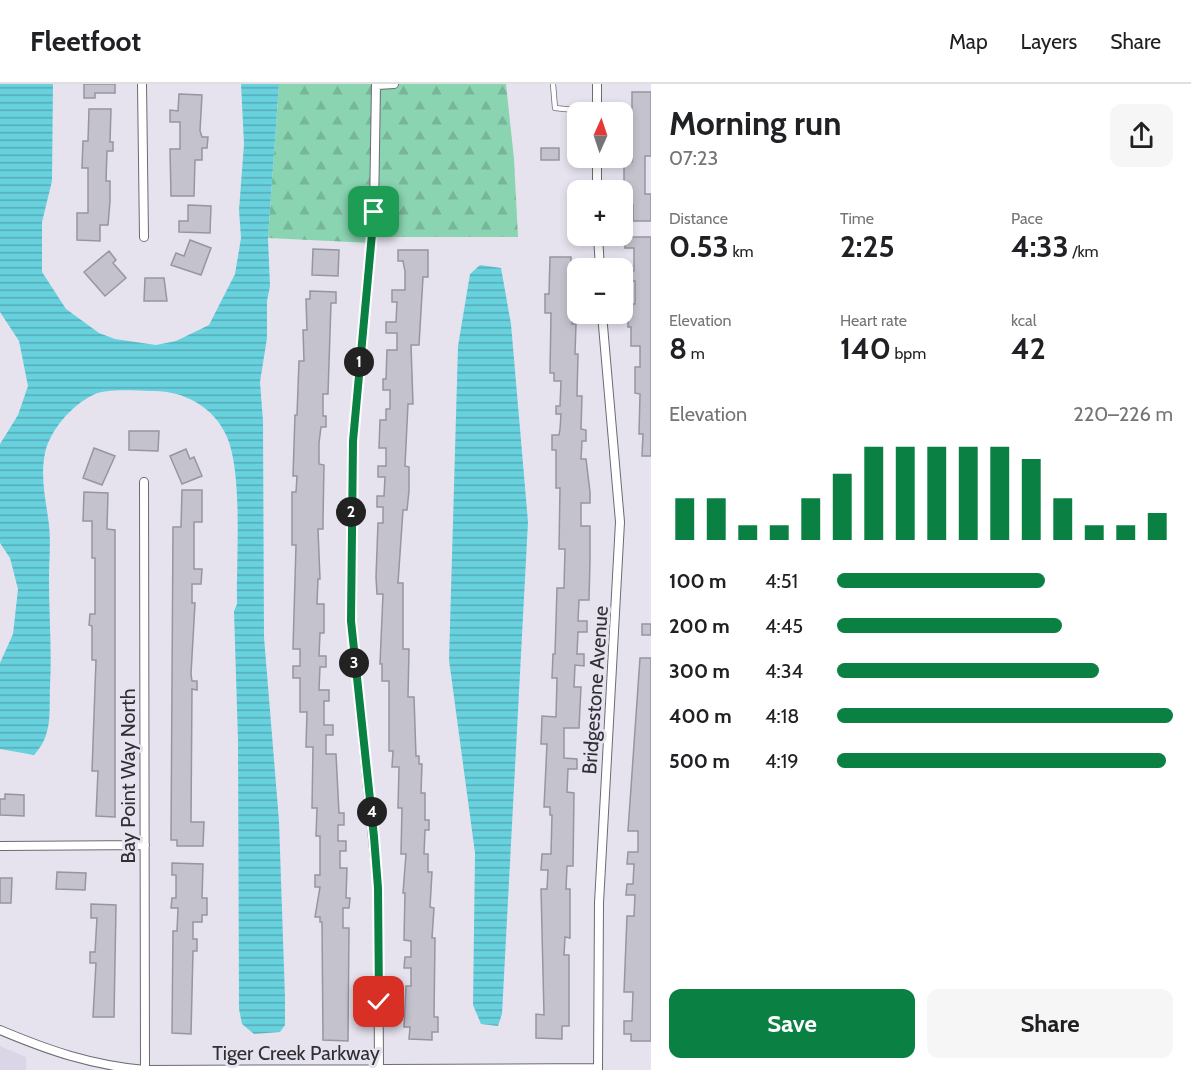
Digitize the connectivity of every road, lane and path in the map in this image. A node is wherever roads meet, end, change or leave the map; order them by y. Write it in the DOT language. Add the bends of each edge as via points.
graph roads {
  1 [pos="142,84"];
  2 [pos="376,84"];
  3 [pos="394,84"];
  4 [pos="553,84"];
  5 [pos="597,84"];
  6 [pos="597,102"];
  7 [pos="567,109"];
  8 [pos="144,237"];
  9 [pos="603,324"];
  10 [pos="144,482"];
  11 [pos="145,844"];
  12 [pos="0,846"];
  13 [pos="0,1030"];
  14 [pos="598,1069"];
  15 [pos="145,1070"];
  16 [pos="379,1070"];
  1 -- 8 [label="street"];
  2 -- 3 [label="street"];
  2 -- 16 [label="street" via="374,212 353,441 351,621 378,888"];
  4 -- 7 [label="lane" via="555,108"];
  5 -- 6 [label="street"];
  9 -- 14 [label="street, Bridgestone Avenue" via="620,522 599,903"];
  10 -- 11 [label="street, Bay Point Way North"];
  11 -- 12 [label="street"];
  11 -- 15 [label="street, Bay Point Way North"];
  13 -- 15 [label="street, Tiger Creek Parkway" via="68,1057"];
  14 -- 16 [label="street, Tiger Creek Parkway"];
  15 -- 16 [label="street, Tiger Creek Parkway"];
}
